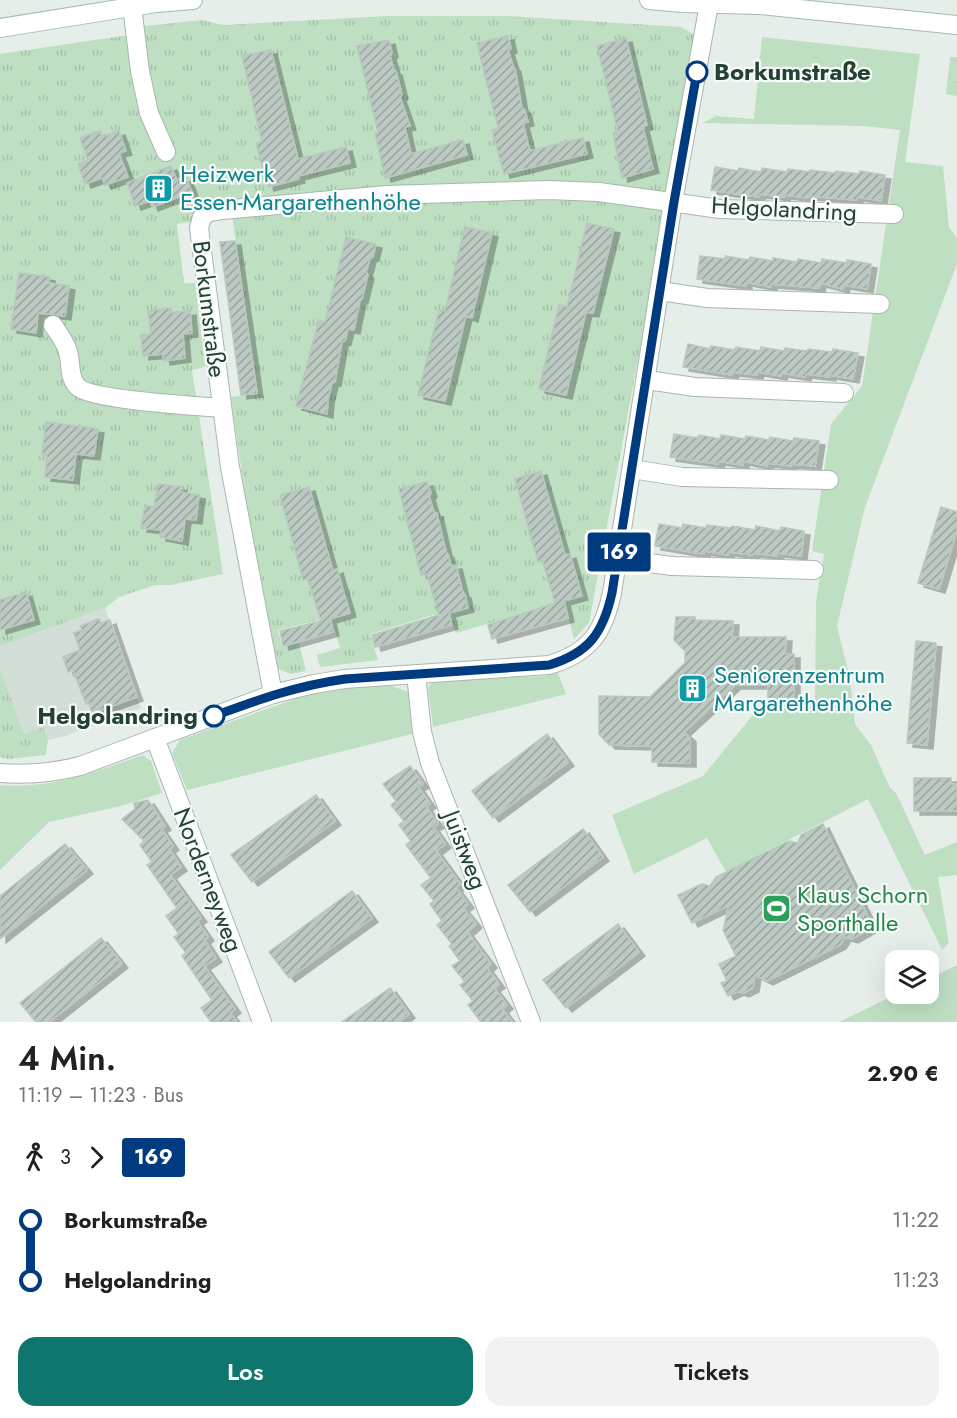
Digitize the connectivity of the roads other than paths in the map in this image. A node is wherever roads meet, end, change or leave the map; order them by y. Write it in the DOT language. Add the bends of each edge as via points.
graph roads {
  1 [pos="193,0"];
  2 [pos="649,0"];
  3 [pos="709,4"];
  4 [pos="132,6"];
  5 [pos="812,6"];
  6 [pos="957,25"];
  7 [pos="0,28"];
  8 [pos="166,152"];
  9 [pos="674,202"];
  10 [pos="894,214"];
  11 [pos="660,291"];
  12 [pos="880,304"];
  13 [pos="53,325"];
  14 [pos="647,380"];
  15 [pos="844,393"];
  16 [pos="222,408"];
  17 [pos="632,469"];
  18 [pos="830,480"];
  19 [pos="617,559"];
  20 [pos="814,570"];
  21 [pos="416,674"];
  22 [pos="273,694"];
  23 [pos="155,738"];
  24 [pos="0,773"];
  25 [pos="262,1022"];
  26 [pos="531,1022"];
  1 -- 4 [label="street"];
  2 -- 3 [label="street"];
  3 -- 5 [label="street"];
  3 -- 9 [label="street, Helgolandring"];
  4 -- 7 [label="street"];
  4 -- 8 [label="street" via="149,113"];
  5 -- 6 [label="street"];
  9 -- 10 [label="street, Helgolandring" via="720,209"];
  9 -- 11 [label="street, Helgolandring"];
  9 -- 16 [label="street, Borkumstraße" via="549,190 387,195 209,212 202,217 199,228"];
  11 -- 12 [label="street" via="707,298"];
  11 -- 14 [label="street, Helgolandring"];
  13 -- 16 [label="street, Borkumstraße" via="68,351 77,388 88,393"];
  14 -- 15 [label="street" via="695,387"];
  14 -- 17 [label="street, Helgolandring"];
  16 -- 22 [label="street, Borkumstraße"];
  17 -- 18 [label="street" via="682,477"];
  17 -- 19 [label="street, Helgolandring"];
  19 -- 20 [label="street" via="672,566"];
  19 -- 21 [label="street, Helgolandring" via="607,614 600,630 574,656 549,665"];
  21 -- 22 [label="street, Helgolandring" via="334,681"];
  21 -- 26 [label="street, Juistweg" via="422,732 430,763"];
  22 -- 23 [label="street, Helgolandring"];
  23 -- 24 [label="street, Helgolandring" via="58,772"];
  23 -- 25 [label="street, Norderneyweg"];
}
